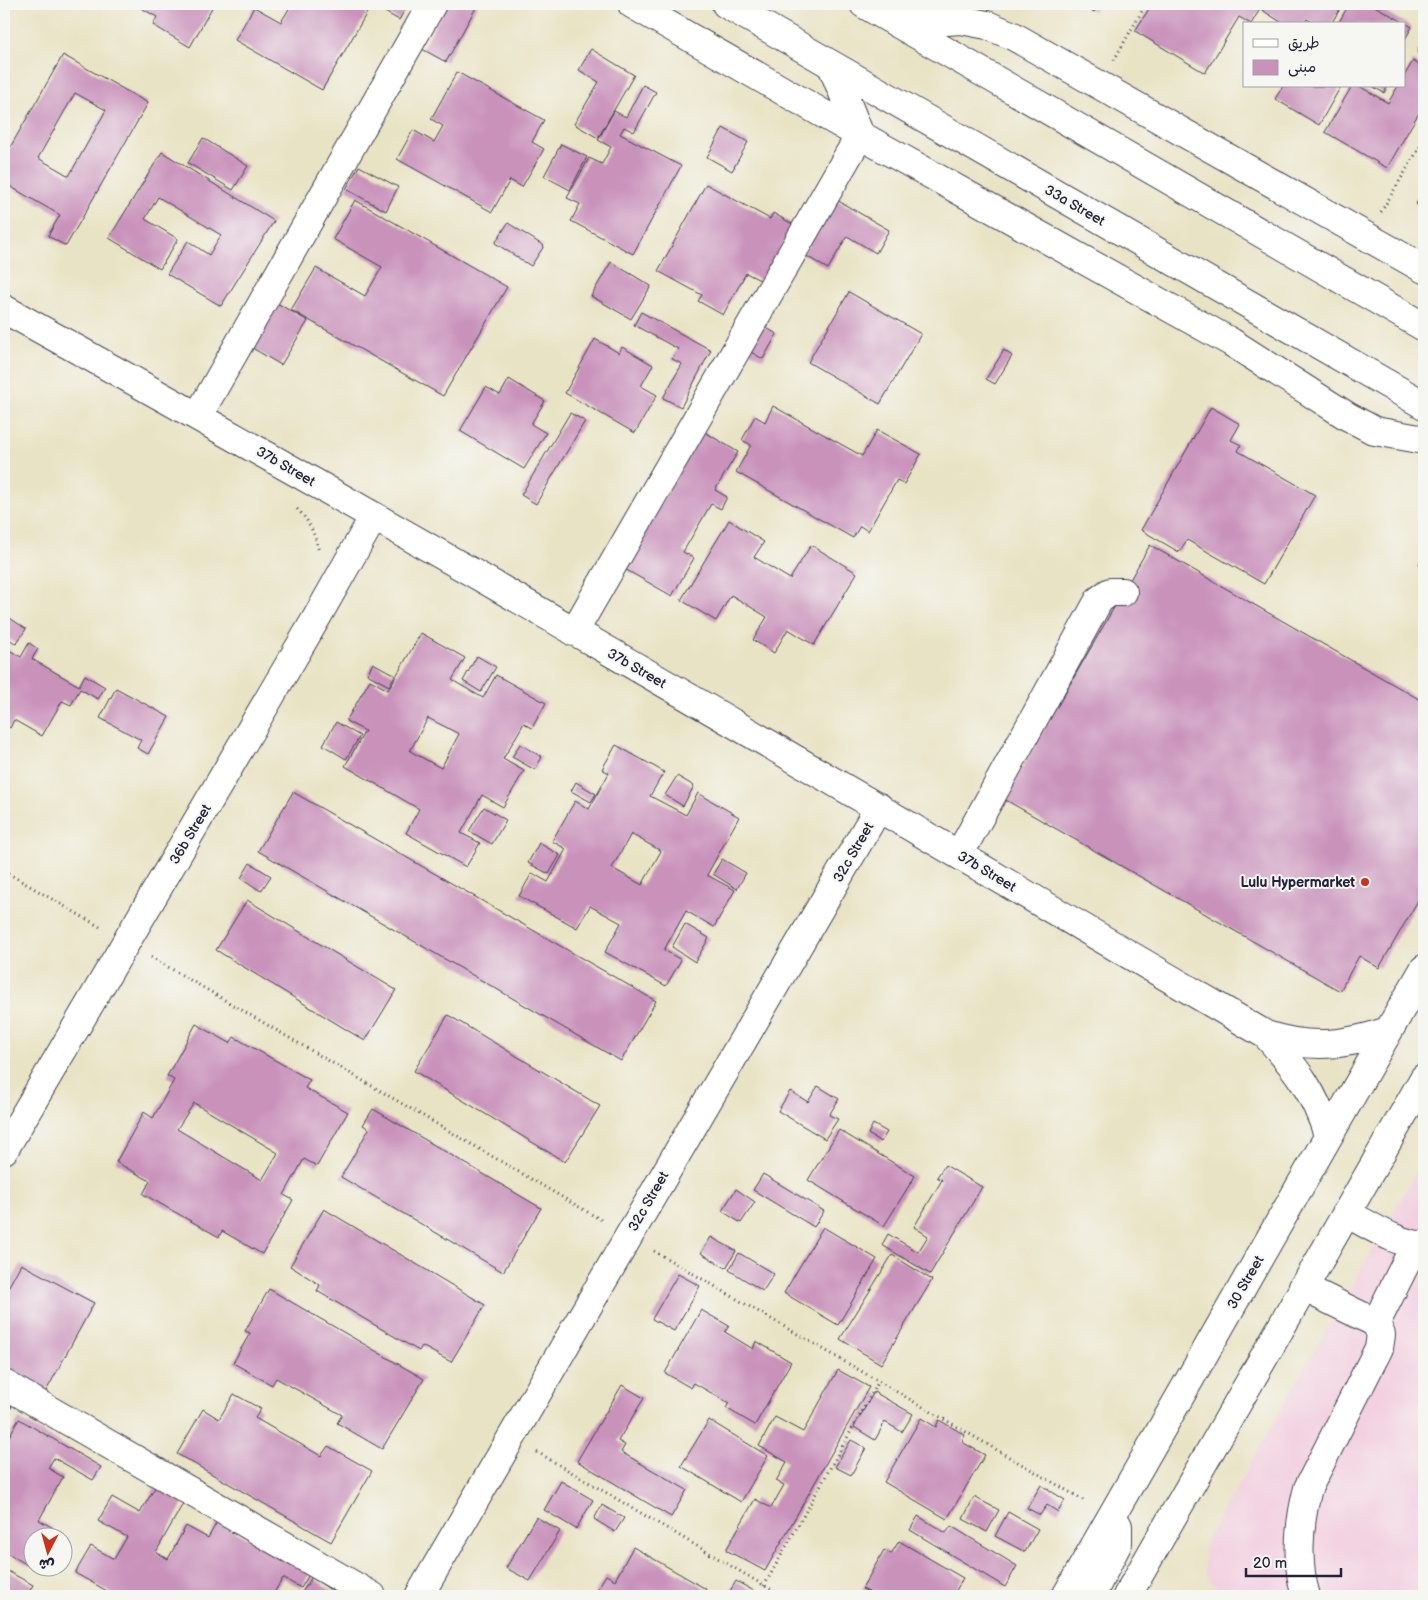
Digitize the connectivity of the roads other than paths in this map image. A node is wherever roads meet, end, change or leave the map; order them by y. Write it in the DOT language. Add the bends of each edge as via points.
graph roads {
  1 [pos="432,4"];
  2 [pos="632,4"];
  3 [pos="726,4"];
  4 [pos="864,4"];
  5 [pos="901,24"];
  6 [pos="832,66"];
  7 [pos="860,135"];
  8 [pos="1424,270"];
  9 [pos="4,309"];
  10 [pos="1424,327"];
  11 [pos="1424,405"];
  12 [pos="198,416"];
  13 [pos="1424,438"];
  14 [pos="374,516"];
  15 [pos="1123,592"];
  16 [pos="574,632"];
  17 [pos="879,807"];
  18 [pos="959,855"];
  19 [pos="1424,969"];
  20 [pos="1388,1031"];
  21 [pos="1266,1035"];
  22 [pos="1424,1078"];
  23 [pos="1328,1135"];
  24 [pos="4,1150"];
  25 [pos="1346,1213"];
  26 [pos="1419,1245"];
  27 [pos="1303,1287"];
  28 [pos="1376,1323"];
  29 [pos="4,1384"];
  30 [pos="1112,1516"];
  31 [pos="1146,1562"];
  32 [pos="372,1596"];
  33 [pos="419,1596"];
  34 [pos="1066,1596"];
  35 [pos="1092,1596"];
  36 [pos="1127,1596"];
  37 [pos="1148,1596"];
  38 [pos="1306,1596"];
  1 -- 12 [label="street"];
  2 -- 7 [label="street"];
  3 -- 6 [label="street, 33a Street"];
  4 -- 5 [label="street"];
  5 -- 8 [label="street" via="961,20 987,24 1013,36"];
  5 -- 10 [label="street"];
  6 -- 7 [label="street"];
  6 -- 11 [label="street, 33a Street"];
  7 -- 13 [label="street" via="1231,342 1347,416 1375,431"];
  7 -- 16 [label="street"];
  9 -- 12 [label="street, 37b Street"];
  12 -- 14 [label="street, 37b Street"];
  14 -- 16 [label="street, 37b Street"];
  14 -- 24 [label="street, 36b Street"];
  15 -- 18 [label="street" via="1110,592 1099,600"];
  16 -- 17 [label="street, 37b Street"];
  17 -- 18 [label="street, 37b Street"];
  17 -- 33 [label="street, 32c Street"];
  18 -- 21 [label="street, 37b Street"];
  19 -- 20 [label="street, 30 Street"];
  20 -- 21 [label="street, 37b Street" via="1346,1043 1324,1045"];
  20 -- 23 [label="street, 30 Street"];
  21 -- 23 [label="street, 37b Street" via="1310,1089"];
  22 -- 25 [label="street"];
  23 -- 30 [label="street, 30 Street"];
  25 -- 26 [label="street" via="1401,1241"];
  25 -- 27 [label="street"];
  26 -- 28 [label="street"];
  27 -- 28 [label="street"];
  27 -- 31 [label="street"];
  28 -- 38 [label="street" via="1380,1335 1379,1348 1308,1488 1302,1510 1300,1559"];
  29 -- 32 [label="street"];
  30 -- 34 [label="street, 30 Street"];
  30 -- 35 [label="street" via="1118,1526 1118,1543"];
  31 -- 36 [label="street"];
  31 -- 37 [label="street"];
}
